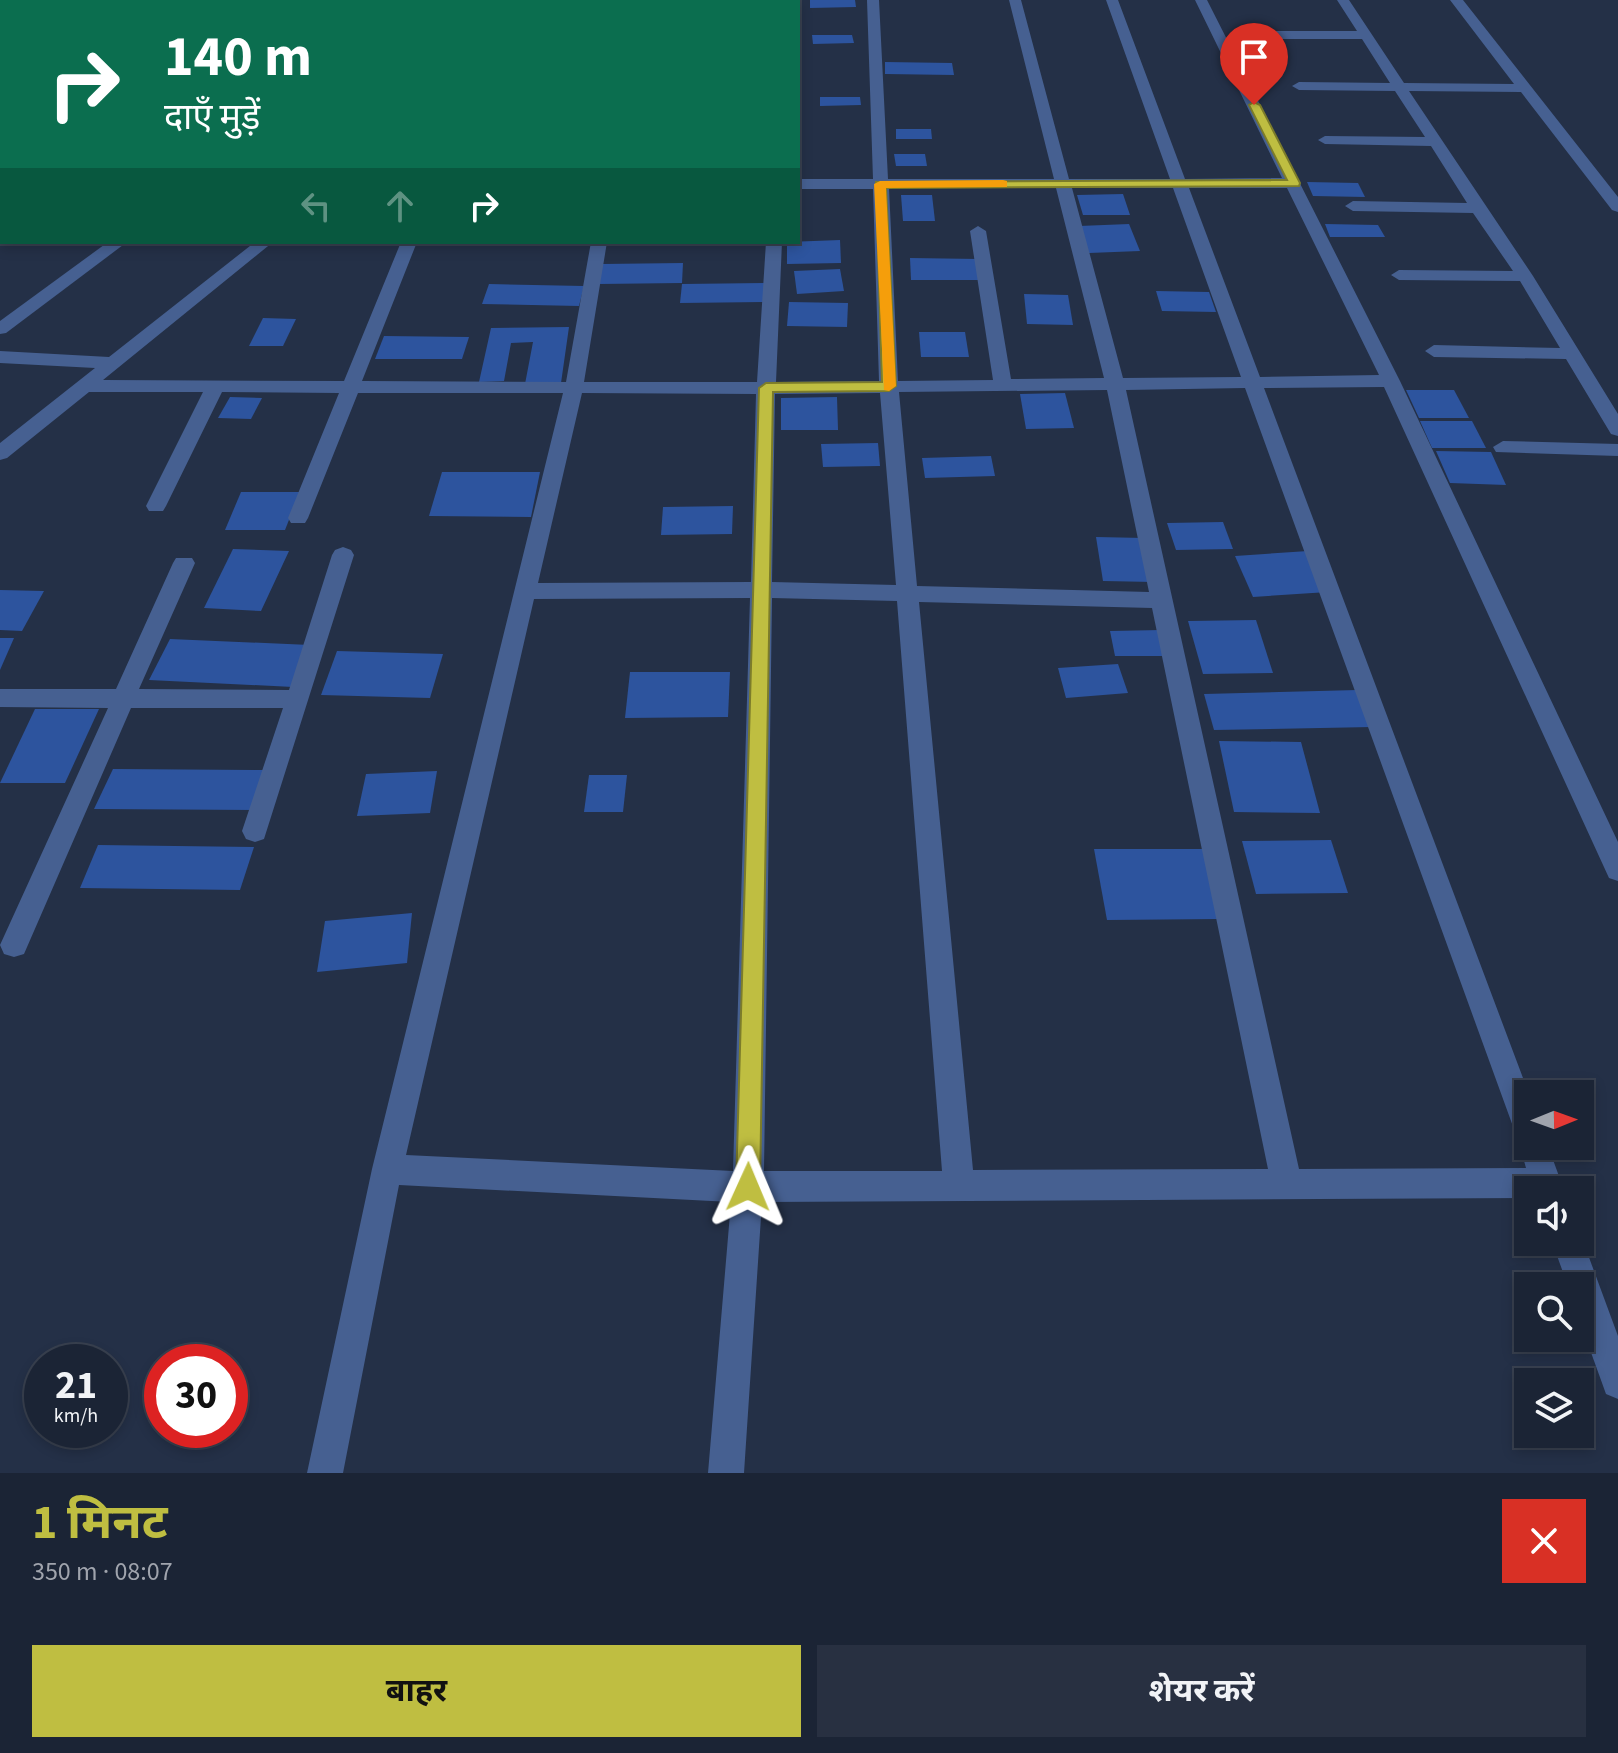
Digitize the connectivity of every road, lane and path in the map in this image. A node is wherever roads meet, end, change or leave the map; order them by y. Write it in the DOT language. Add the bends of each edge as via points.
graph roads {
  1 [pos="873,0"];
  2 [pos="1015,0"];
  3 [pos="1112,0"];
  4 [pos="1201,0"];
  5 [pos="1343,0"];
  6 [pos="1456,0"];
  7 [pos="1275,35"];
  8 [pos="1366,35"];
  9 [pos="1299,86"];
  10 [pos="1398,86"];
  11 [pos="1526,88"];
  12 [pos="1325,140"];
  13 [pos="1435,142"];
  14 [pos="1294,183"];
  15 [pos="800,184"];
  16 [pos="880,184"];
  17 [pos="1062,184"];
  18 [pos="1181,184"];
  19 [pos="1353,206"];
  20 [pos="1618,207"];
  21 [pos="1478,208"];
  22 [pos="978,231"];
  23 [pos="116,244"];
  24 [pos="262,244"];
  25 [pos="408,244"];
  26 [pos="599,244"];
  27 [pos="774,244"];
  28 [pos="1399,275"];
  29 [pos="1525,276"];
  30 [pos="0,329"];
  31 [pos="1434,351"];
  32 [pos="1572,354"];
  33 [pos="0,357"];
  34 [pos="113,363"];
  35 [pos="1391,381"];
  36 [pos="1254,382"];
  37 [pos="1115,384"];
  38 [pos="1003,385"];
  39 [pos="85,386"];
  40 [pos="889,386"];
  41 [pos="215,387"];
  42 [pos="350,387"];
  43 [pos="574,387"];
  44 [pos="766,388"];
  45 [pos="1618,430"];
  46 [pos="1503,447"];
  47 [pos="1618,450"];
  48 [pos="0,453"];
  49 [pos="156,506"];
  50 [pos="298,518"];
  51 [pos="343,555"];
  52 [pos="184,563"];
  53 [pos="762,590"];
  54 [pos="525,591"];
  55 [pos="907,593"];
  56 [pos="1161,600"];
  57 [pos="122,699"];
  58 [pos="298,699"];
  59 [pos="1,700"];
  60 [pos="255,831"];
  61 [pos="1618,870"];
  62 [pos="14,945"];
  63 [pos="1514,1094"];
  64 [pos="387,1169"];
  65 [pos="1287,1185"];
  66 [pos="1514,1186"];
  67 [pos="748,1187"];
  68 [pos="959,1188"];
  69 [pos="1573,1256"];
  70 [pos="1618,1382"];
  71 [pos="325,1473"];
  72 [pos="726,1473"];
  1 -- 16 [label="street"];
  2 -- 17 [label="street"];
  3 -- 18 [label="street"];
  4 -- 14 [label="street"];
  5 -- 8 [label="street"];
  6 -- 11 [label="street"];
  7 -- 8 [label="street"];
  8 -- 10 [label="street"];
  9 -- 10 [label="street"];
  10 -- 11 [label="street"];
  10 -- 13 [label="street"];
  11 -- 20 [label="street"];
  12 -- 13 [label="street"];
  13 -- 21 [label="street"];
  14 -- 18 [label="street"];
  14 -- 35 [label="street"];
  15 -- 16 [label="street"];
  16 -- 17 [label="street"];
  16 -- 40 [label="street"];
  17 -- 18 [label="street"];
  17 -- 37 [label="street"];
  18 -- 36 [label="street"];
  19 -- 21 [label="street"];
  21 -- 29 [label="street"];
  22 -- 38 [label="street"];
  23 -- 30 [label="street"];
  24 -- 34 [label="street"];
  25 -- 42 [label="street"];
  26 -- 43 [label="street"];
  27 -- 44 [label="street"];
  28 -- 29 [label="street"];
  29 -- 32 [label="street"];
  31 -- 32 [label="street"];
  32 -- 45 [label="street"];
  33 -- 34 [label="street"];
  34 -- 39 [label="street"];
  35 -- 36 [label="street"];
  35 -- 61 [label="street"];
  36 -- 37 [label="street"];
  36 -- 63 [label="street"];
  37 -- 38 [label="street"];
  37 -- 56 [label="street"];
  38 -- 40 [label="street"];
  39 -- 41 [label="street"];
  39 -- 48 [label="street"];
  40 -- 44 [label="street"];
  40 -- 55 [label="street"];
  41 -- 42 [label="street"];
  41 -- 49 [label="street"];
  42 -- 43 [label="street"];
  42 -- 50 [label="street"];
  43 -- 44 [label="street"];
  43 -- 54 [label="street"];
  44 -- 53 [label="street"];
  46 -- 47 [label="street"];
  51 -- 58 [label="street"];
  52 -- 57 [label="street"];
  53 -- 54 [label="street"];
  53 -- 55 [label="street"];
  53 -- 67 [label="street"];
  54 -- 64 [label="street"];
  55 -- 56 [label="street"];
  55 -- 68 [label="street"];
  56 -- 65 [label="street"];
  57 -- 58 [label="street"];
  57 -- 59 [label="street"];
  57 -- 62 [label="street"];
  58 -- 60 [label="street"];
  64 -- 67 [label="street"];
  64 -- 71 [label="street"];
  65 -- 66 [label="street"];
  65 -- 68 [label="street"];
  67 -- 68 [label="street"];
  67 -- 72 [label="street"];
  69 -- 70 [label="street"];
}
